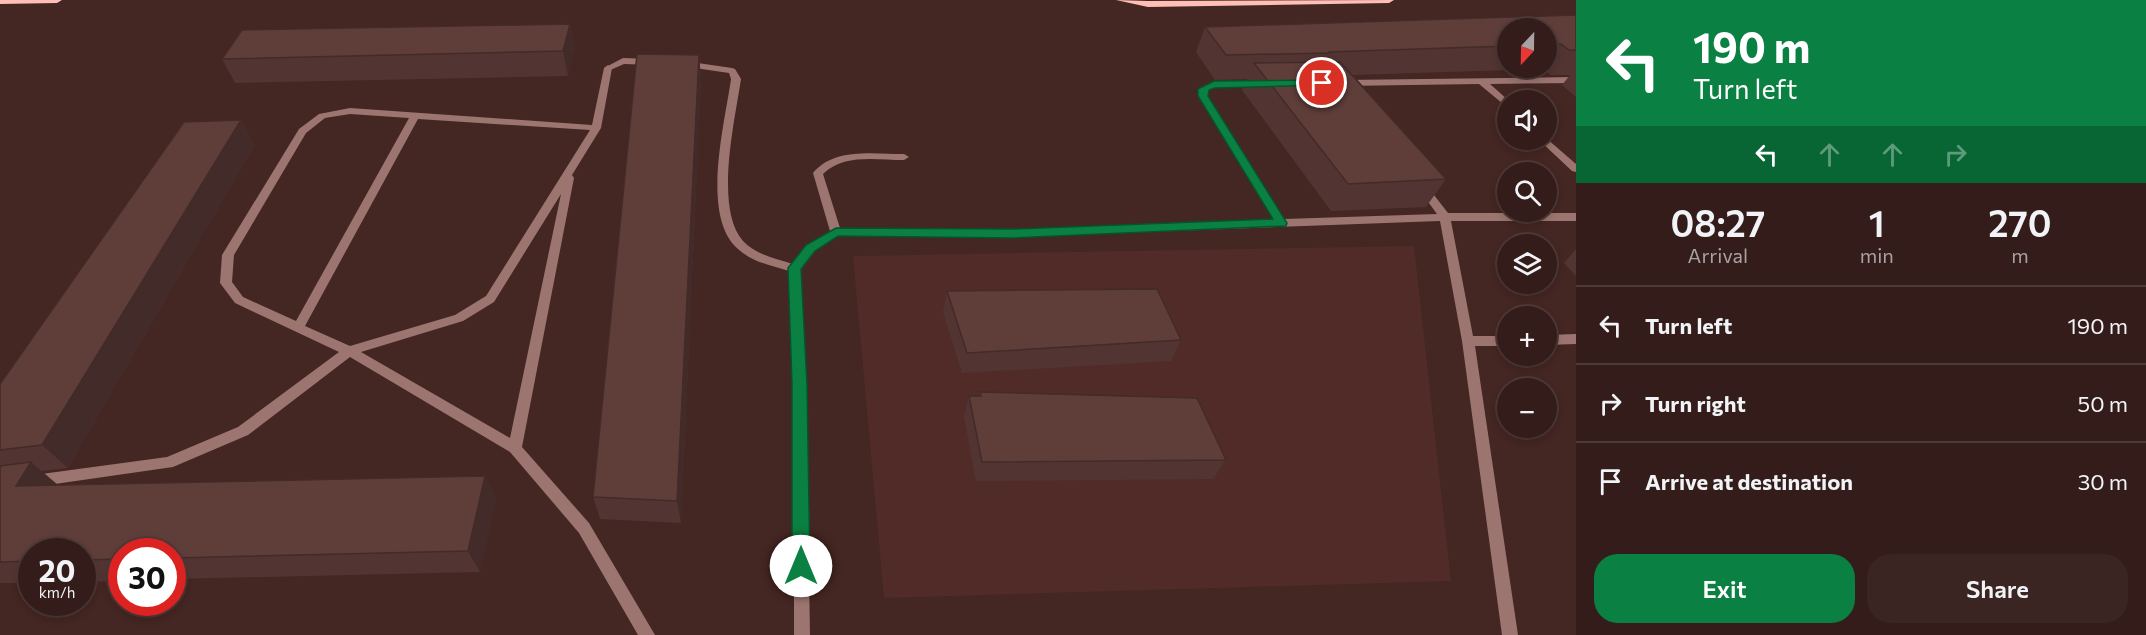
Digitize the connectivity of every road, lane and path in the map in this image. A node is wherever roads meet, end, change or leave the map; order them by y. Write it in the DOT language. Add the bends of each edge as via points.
graph roads {
  1 [pos="50,0"];
  2 [pos="57,0"];
  3 [pos="1121,0"];
  4 [pos="1389,0"];
  5 [pos="0,1"];
  6 [pos="667,63"];
  7 [pos="678,64"];
  8 [pos="1576,80"];
  9 [pos="1482,81"];
  10 [pos="1273,84"];
  11 [pos="1342,86"];
  12 [pos="1497,95"];
  13 [pos="414,117"];
  14 [pos="596,128"];
  15 [pos="1555,150"];
  16 [pos="904,157"];
  17 [pos="1576,169"];
  18 [pos="571,170"];
  19 [pos="1418,181"];
  20 [pos="1445,217"];
  21 [pos="1576,218"];
  22 [pos="1281,223"];
  23 [pos="836,232"];
  24 [pos="795,268"];
  25 [pos="299,326"];
  26 [pos="1576,339"];
  27 [pos="1557,340"];
  28 [pos="1468,341"];
  29 [pos="1497,341"];
  30 [pos="349,351"];
  31 [pos="515,448"];
  32 [pos="22,482"];
  33 [pos="647,635"];
  34 [pos="802,635"];
  35 [pos="1510,635"];
  1 -- 2 [label="main road"];
  1 -- 5 [label="main road"];
  3 -- 4 [label="main road" via="1148,4"];
  6 -- 14 [label="street" via="622,61 608,68"];
  7 -- 24 [label="street" via="732,71 736,79 721,200 725,223 739,244 765,260"];
  8 -- 9 [label="street"];
  9 -- 11 [label="street"];
  9 -- 12 [label="street"];
  10 -- 22 [label="street" via="1214,85 1204,89 1203,96"];
  13 -- 14 [label="street"];
  13 -- 25 [label="street"];
  13 -- 25 [label="street" via="350,111 321,116 302,131 228,255 226,283 239,300"];
  14 -- 18 [label="street"];
  15 -- 17 [label="street"];
  16 -- 23 [label="street" via="839,159 825,165 818,174"];
  18 -- 30 [label="street" via="490,299 459,318"];
  18 -- 31 [label="street"];
  19 -- 20 [label="street"];
  20 -- 21 [label="street"];
  20 -- 22 [label="street"];
  20 -- 28 [label="street"];
  22 -- 23 [label="street" via="1013,233"];
  23 -- 24 [label="street" via="811,248"];
  24 -- 34 [label="street"];
  25 -- 30 [label="street"];
  26 -- 27 [label="street"];
  28 -- 29 [label="street"];
  28 -- 35 [label="street"];
  30 -- 31 [label="street"];
  30 -- 32 [label="street" via="243,431 168,463"];
  31 -- 33 [label="street" via="584,528"];
}
